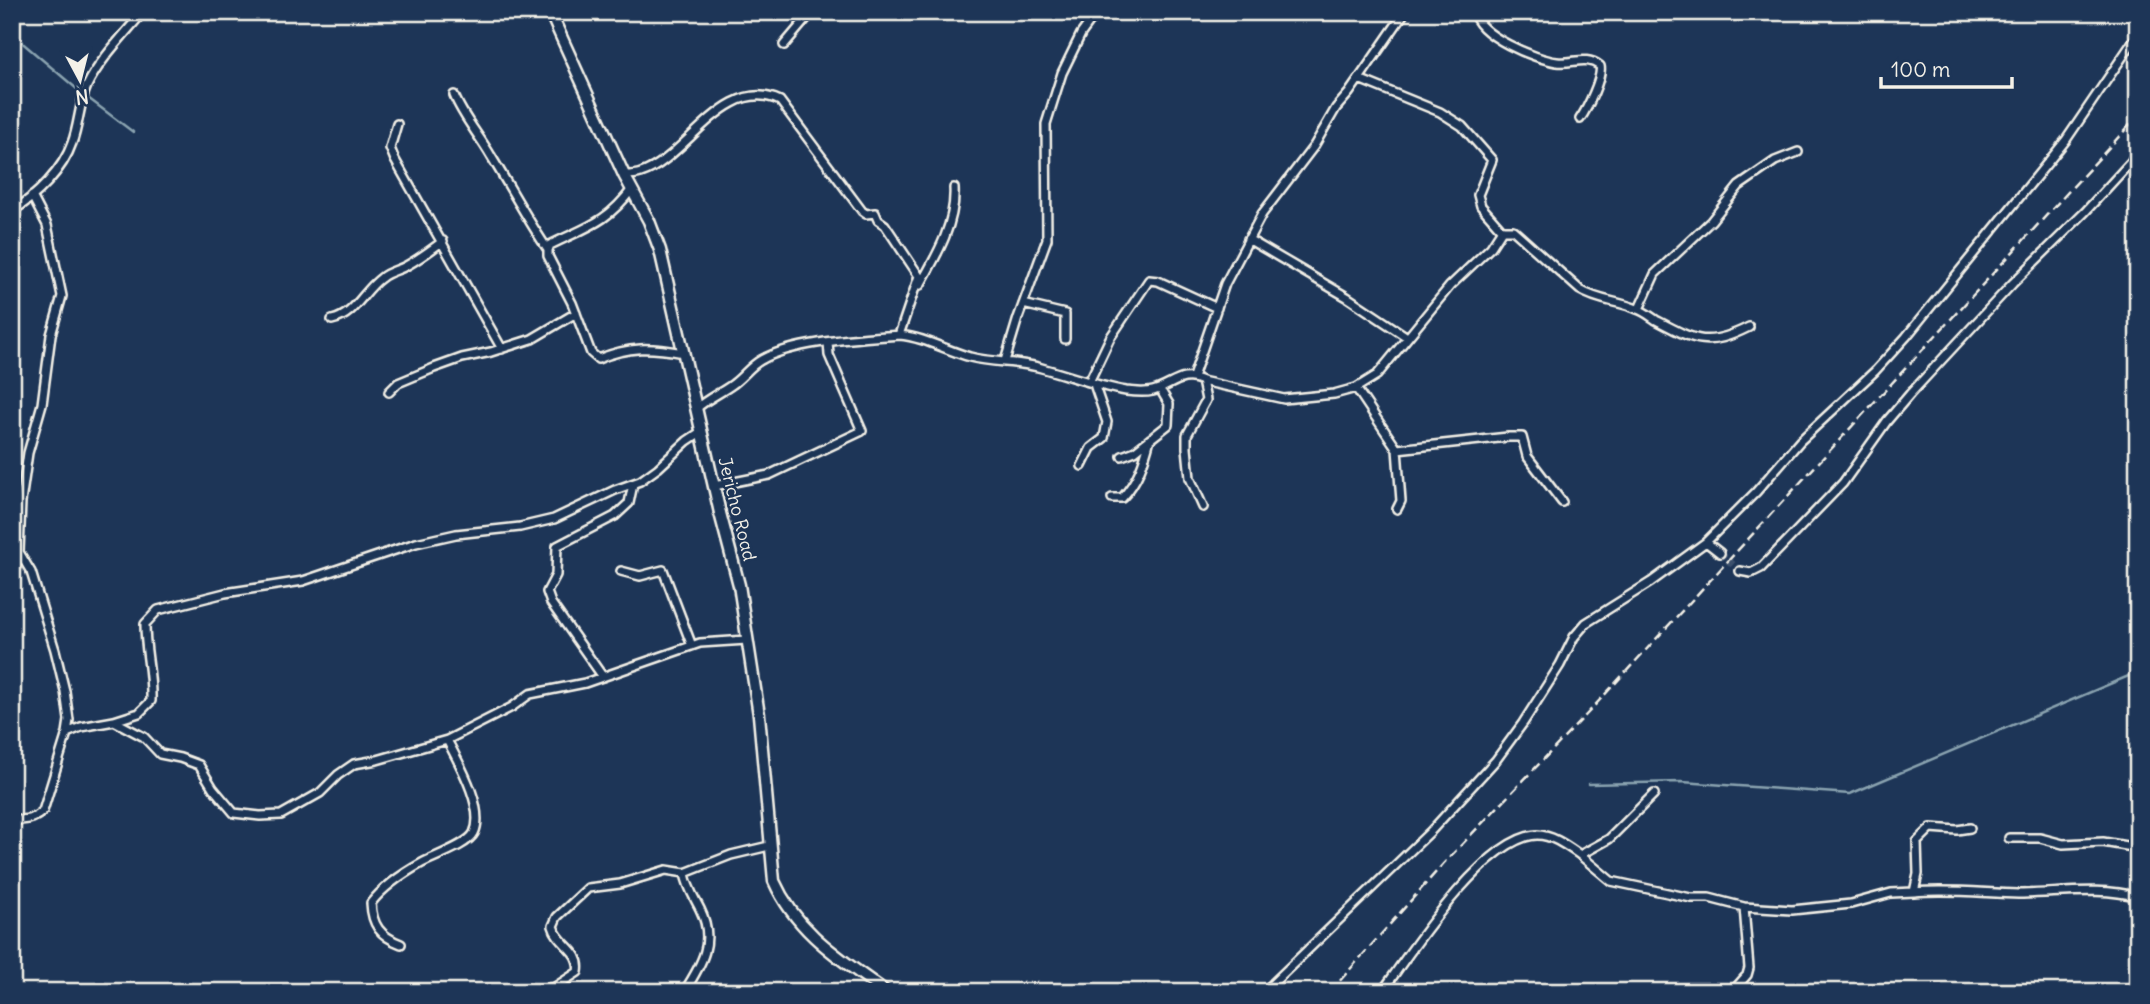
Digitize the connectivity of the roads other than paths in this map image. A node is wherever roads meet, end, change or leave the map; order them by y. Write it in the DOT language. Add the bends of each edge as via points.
graph roads {
  1 [pos="143,12"];
  2 [pos="550,12"];
  3 [pos="812,12"];
  4 [pos="1097,12"];
  5 [pos="1405,12"];
  6 [pos="1474,12"];
  7 [pos="2138,34"];
  8 [pos="784,45"];
  9 [pos="1359,79"];
  10 [pos="454,95"];
  11 [pos="1580,119"];
  12 [pos="397,124"];
  13 [pos="1798,152"];
  14 [pos="2138,154"];
  15 [pos="624,175"];
  16 [pos="954,188"];
  17 [pos="632,189"];
  18 [pos="32,196"];
  19 [pos="12,211"];
  20 [pos="1502,230"];
  21 [pos="1248,239"];
  22 [pos="443,241"];
  23 [pos="548,250"];
  24 [pos="910,300"];
  25 [pos="1023,304"];
  26 [pos="1217,308"];
  27 [pos="1639,309"];
  28 [pos="576,313"];
  29 [pos="332,320"];
  30 [pos="1749,327"];
  31 [pos="899,335"];
  32 [pos="1407,337"];
  33 [pos="1065,340"];
  34 [pos="828,342"];
  35 [pos="502,349"];
  36 [pos="684,353"];
  37 [pos="1005,361"];
  38 [pos="1193,377"];
  39 [pos="1202,381"];
  40 [pos="1092,383"];
  41 [pos="1356,388"];
  42 [pos="1160,389"];
  43 [pos="389,391"];
  44 [pos="697,408"];
  45 [pos="702,431"];
  46 [pos="1150,439"];
  47 [pos="1397,449"];
  48 [pos="1122,456"];
  49 [pos="1082,466"];
  50 [pos="633,484"];
  51 [pos="714,486"];
  52 [pos="1112,498"];
  53 [pos="1562,502"];
  54 [pos="1203,507"];
  55 [pos="1397,509"];
  56 [pos="1706,542"];
  57 [pos="1720,553"];
  58 [pos="621,571"];
  59 [pos="1740,571"];
  60 [pos="747,640"];
  61 [pos="692,646"];
  62 [pos="603,677"];
  63 [pos="114,721"];
  64 [pos="67,733"];
  65 [pos="447,740"];
  66 [pos="1654,794"];
  67 [pos="12,820"];
  68 [pos="1970,828"];
  69 [pos="2009,838"];
  70 [pos="769,846"];
  71 [pos="2138,848"];
  72 [pos="1580,855"];
  73 [pos="685,873"];
  74 [pos="1914,892"];
  75 [pos="2138,897"];
  76 [pos="1744,906"];
  77 [pos="401,944"];
  78 [pos="536,992"];
  79 [pos="684,992"];
  80 [pos="886,992"];
  81 [pos="1264,992"];
  82 [pos="1382,992"];
  83 [pos="1732,992"];
  1 -- 18 [label="street" via="88,83 72,145 60,167"];
  2 -- 15 [label="street, Jericho Road"];
  3 -- 8 [label="street"];
  4 -- 25 [label="street" via="1062,73 1046,124 1047,239"];
  5 -- 9 [label="street"];
  6 -- 11 [label="street" via="1484,31 1513,47 1559,62 1588,59 1600,66 1600,78"];
  7 -- 56 [label="street" via="2066,140 1906,337"];
  9 -- 20 [label="street" via="1440,112 1470,132 1492,160 1478,195 1481,206"];
  9 -- 21 [label="street"];
  10 -- 23 [label="street"];
  12 -- 22 [label="street" via="390,148"];
  13 -- 27 [label="street" via="1775,160 1739,186 1711,221 1655,274"];
  14 -- 59 [label="street" via="1910,394 1843,483 1761,568 1751,573"];
  15 -- 17 [label="street, Jericho Road"];
  15 -- 24 [label="street" via="639,174 657,164 741,99 771,97 780,101 862,211 875,213 900,247 919,276"];
  16 -- 24 [label="street" via="953,211 940,248"];
  17 -- 23 [label="street" via="605,218"];
  17 -- 36 [label="street, Jericho Road" via="660,250"];
  18 -- 19 [label="street"];
  18 -- 64 [label="street" via="47,225 62,296 28,453 19,552 31,572 55,650 65,691"];
  20 -- 27 [label="street" via="1513,230 1586,294"];
  20 -- 32 [label="street"];
  21 -- 26 [label="street"];
  21 -- 32 [label="street"];
  22 -- 29 [label="street" via="380,278 344,317"];
  22 -- 35 [label="street"];
  23 -- 28 [label="street"];
  24 -- 31 [label="street"];
  25 -- 33 [label="street" via="1065,314"];
  25 -- 37 [label="street"];
  26 -- 38 [label="street"];
  26 -- 40 [label="street" via="1149,280 1110,338"];
  27 -- 30 [label="street" via="1694,339 1726,339"];
  28 -- 35 [label="street" via="532,339"];
  28 -- 36 [label="street" via="591,353 598,359 646,347"];
  31 -- 34 [label="street"];
  31 -- 37 [label="street" via="996,363"];
  32 -- 41 [label="street" via="1377,375"];
  34 -- 44 [label="street" via="761,360"];
  34 -- 51 [label="street" via="828,355 862,431 769,475"];
  35 -- 43 [label="street" via="434,368"];
  36 -- 44 [label="street, Jericho Road"];
  37 -- 40 [label="street"];
  38 -- 39 [label="street"];
  38 -- 42 [label="street" via="1177,379"];
  39 -- 41 [label="street" via="1284,399"];
  39 -- 54 [label="street" via="1206,400 1187,435 1187,448 1190,478"];
  40 -- 42 [label="street" via="1149,393"];
  40 -- 49 [label="street" via="1107,422 1104,438 1091,448"];
  41 -- 47 [label="street"];
  42 -- 46 [label="street" via="1169,404 1168,425"];
  44 -- 45 [label="street, Jericho Road"];
  45 -- 50 [label="street"];
  45 -- 51 [label="street, Jericho Road"];
  46 -- 48 [label="street"];
  46 -- 52 [label="street" via="1133,486 1122,498"];
  47 -- 53 [label="street" via="1520,436 1527,456"];
  47 -- 55 [label="street" via="1401,501"];
  50 -- 62 [label="street" via="629,503 615,516 557,546 556,575 547,592"];
  50 -- 63 [label="street" via="554,519 416,543 303,581 225,593 158,610 145,624 151,701 139,713"];
  51 -- 60 [label="street, Jericho Road" via="739,585"];
  56 -- 57 [label="street"];
  56 -- 81 [label="street" via="1586,623 1496,760 1431,831"];
  58 -- 61 [label="street" via="640,576 663,570"];
  60 -- 61 [label="street"];
  60 -- 70 [label="street, Jericho Road" via="759,715"];
  61 -- 62 [label="street"];
  62 -- 65 [label="street" via="530,694"];
  63 -- 64 [label="street"];
  63 -- 65 [label="street" via="144,737 160,754 199,765 234,813 260,816 281,815 320,793 354,764"];
  64 -- 67 [label="street" via="43,811 27,820"];
  65 -- 77 [label="street" via="470,785 475,831 380,891 371,903 374,924"];
  66 -- 72 [label="street" via="1609,839"];
  68 -- 74 [label="street" via="1931,828 1917,842"];
  69 -- 71 [label="street"];
  70 -- 73 [label="street"];
  70 -- 80 [label="street, Jericho Road" via="774,881 798,923"];
  72 -- 76 [label="street" via="1611,881"];
  72 -- 82 [label="street" via="1545,835 1508,844 1461,887"];
  73 -- 78 [label="street" via="666,870 588,888 553,926 575,953 578,972 555,987"];
  73 -- 79 [label="street" via="708,931 708,945"];
  74 -- 75 [label="street" via="2094,892"];
  74 -- 76 [label="street" via="1792,910"];
  76 -- 83 [label="street" via="1749,968"];
}
